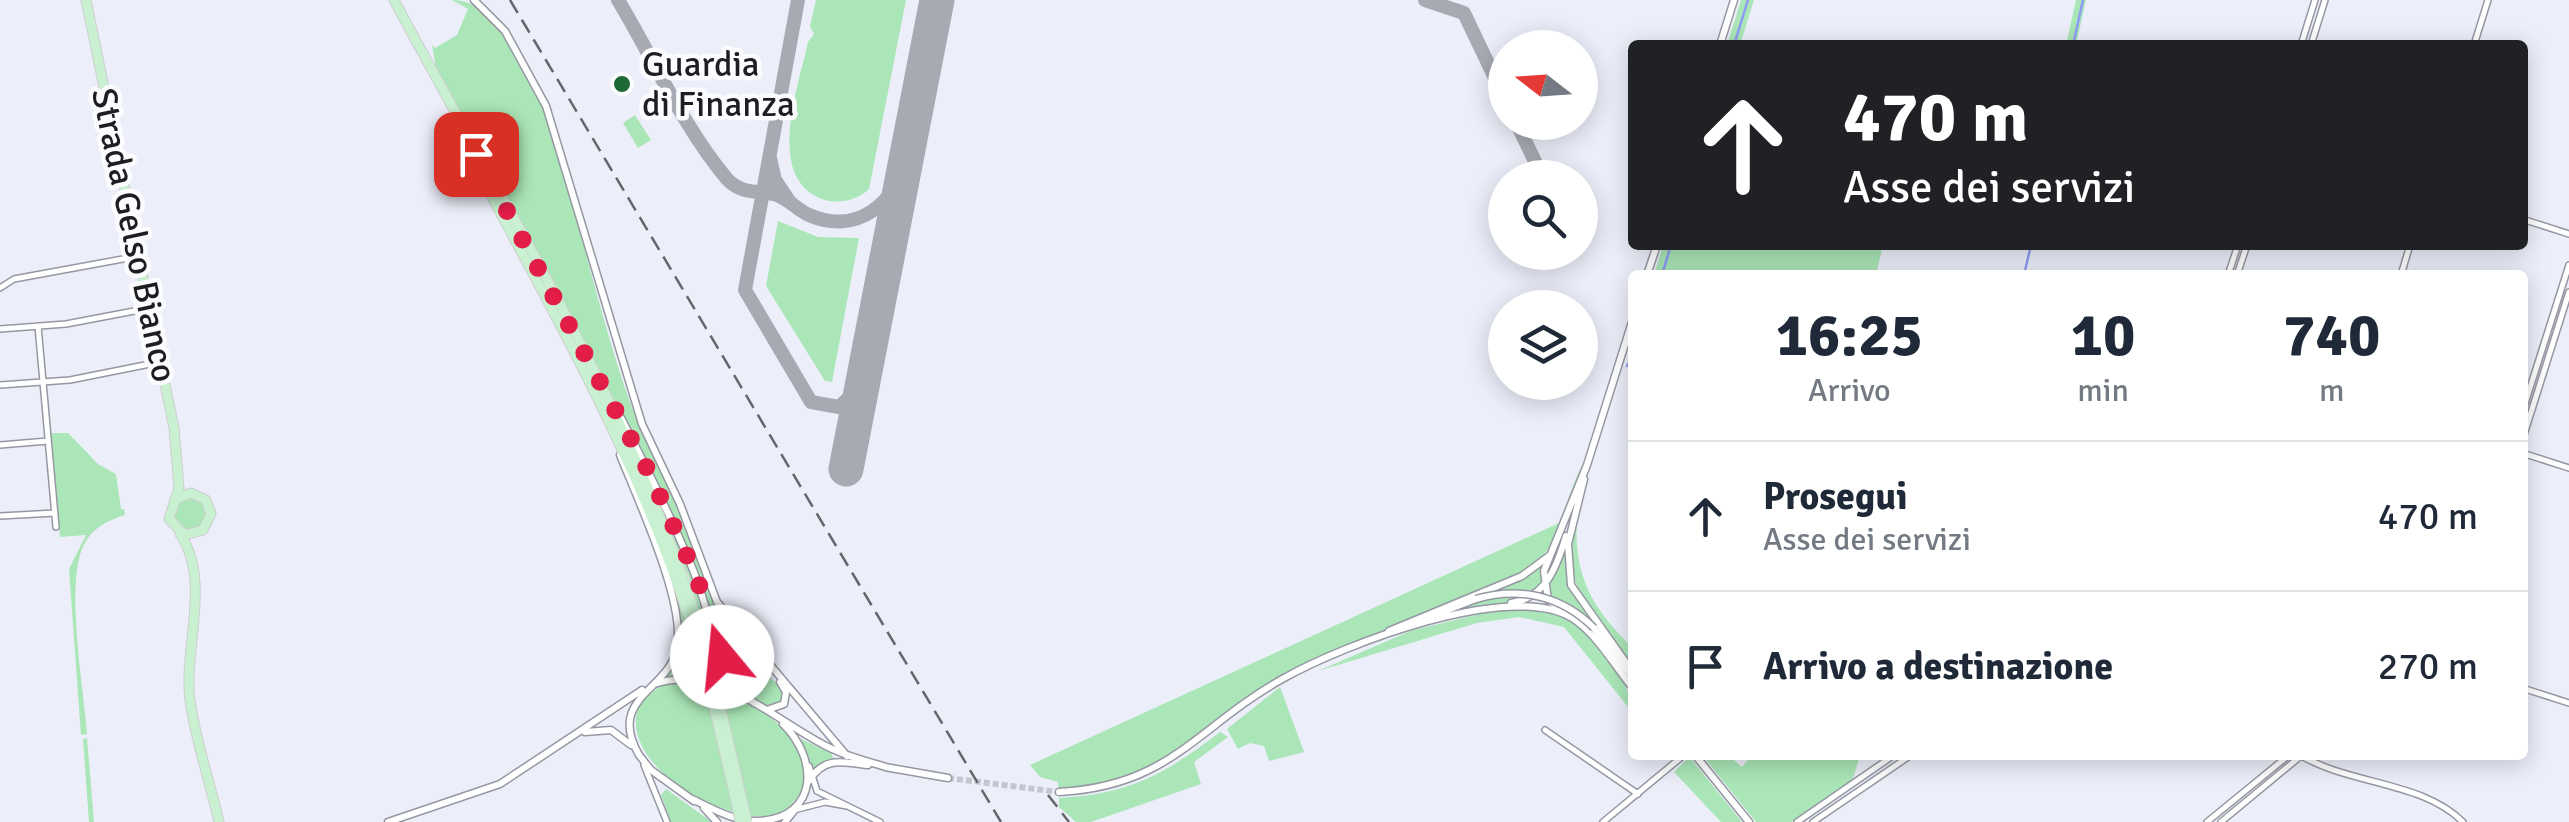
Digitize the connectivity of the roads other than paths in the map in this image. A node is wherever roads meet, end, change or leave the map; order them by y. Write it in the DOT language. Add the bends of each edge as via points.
graph roads {
  1 [pos="86,0"];
  2 [pos="390,0"];
  3 [pos="474,0"];
  4 [pos="1734,0"];
  5 [pos="2315,0"];
  6 [pos="2325,0"];
  7 [pos="2488,0"];
  8 [pos="1722,40"];
  9 [pos="2303,40"];
  10 [pos="2312,40"];
  11 [pos="2476,40"];
  12 [pos="2528,221"];
  13 [pos="2569,234"];
  14 [pos="138,256"];
  15 [pos="2569,265"];
  16 [pos="0,288"];
  17 [pos="2569,292"];
  18 [pos="150,308"];
  19 [pos="38,326"];
  20 [pos="0,330"];
  21 [pos="573,335"];
  22 [pos="1628,335"];
  23 [pos="578,358"];
  24 [pos="161,362"];
  25 [pos="43,382"];
  26 [pos="0,386"];
  27 [pos="2528,393"];
  28 [pos="2528,422"];
  29 [pos="48,441"];
  30 [pos="0,445"];
  31 [pos="2528,455"];
  32 [pos="1587,465"];
  33 [pos="2569,468"];
  34 [pos="180,471"];
  35 [pos="1582,491"];
  36 [pos="191,493"];
  37 [pos="175,499"];
  38 [pos="55,513"];
  39 [pos="0,516"];
  40 [pos="56,527"];
  41 [pos="178,532"];
  42 [pos="198,534"];
  43 [pos="1556,548"];
  44 [pos="190,556"];
  45 [pos="1543,586"];
  46 [pos="1510,604"];
  47 [pos="722,610"];
  48 [pos="1570,617"];
  49 [pos="1384,634"];
  50 [pos="1368,642"];
  51 [pos="723,647"];
  52 [pos="722,657"];
  53 [pos="762,659"];
  54 [pos="1628,668"];
  55 [pos="1628,669"];
  56 [pos="709,674"];
  57 [pos="778,677"];
  58 [pos="1628,682"];
  59 [pos="647,688"];
  60 [pos="2528,690"];
  61 [pos="2569,703"];
  62 [pos="754,704"];
  63 [pos="764,709"];
  64 [pos="774,716"];
  65 [pos="1545,730"];
  66 [pos="568,740"];
  67 [pos="847,756"];
  68 [pos="641,759"];
  69 [pos="1678,760"];
  70 [pos="1699,760"];
  71 [pos="1887,760"];
  72 [pos="1904,760"];
  73 [pos="2282,760"];
  74 [pos="2295,760"];
  75 [pos="2315,760"];
  76 [pos="886,767"];
  77 [pos="948,778"];
  78 [pos="810,780"];
  79 [pos="669,785"];
  80 [pos="1059,792"];
  81 [pos="805,793"];
  82 [pos="1638,794"];
  83 [pos="692,799"];
  84 [pos="660,808"];
  85 [pos="796,809"];
  86 [pos="859,810"];
  87 [pos="785,818"];
  88 [pos="219,822"];
  89 [pos="388,822"];
  90 [pos="667,822"];
  91 [pos="717,822"];
  92 [pos="743,822"];
  93 [pos="880,822"];
  94 [pos="1603,822"];
  95 [pos="1749,822"];
  96 [pos="1797,822"];
  97 [pos="1813,822"];
  98 [pos="2208,822"];
  99 [pos="2221,822"];
  100 [pos="2464,822"];
  1 -- 14 [label="main road, Strada Gelso Bianco"];
  2 -- 21 [label="main road"];
  2 -- 23 [label="main road"];
  3 -- 47 [label="main road" via="505,31 546,106 642,424"];
  4 -- 8 [label="main road"];
  5 -- 9 [label="street"];
  6 -- 10 [label="street"];
  7 -- 11 [label="street"];
  12 -- 13 [label="street"];
  14 -- 16 [label="street" via="14,279"];
  14 -- 18 [label="main road, Strada Gelso Bianco"];
  15 -- 27 [label="street"];
  17 -- 28 [label="street"];
  18 -- 19 [label="street"];
  18 -- 24 [label="main road, Strada Gelso Bianco"];
  19 -- 20 [label="street"];
  19 -- 25 [label="street"];
  21 -- 52 [label="main road" via="660,496 702,590"];
  21 -- 56 [label="main road" via="653,496 688,590"];
  22 -- 32 [label="main road"];
  23 -- 56 [label="main road" via="654,514"];
  23 -- 59 [label="main road" via="641,507 676,622 675,657"];
  24 -- 25 [label="street"];
  24 -- 34 [label="main road, Strada Gelso Bianco"];
  25 -- 26 [label="street"];
  25 -- 29 [label="street"];
  29 -- 30 [label="street"];
  29 -- 38 [label="street"];
  31 -- 33 [label="street"];
  32 -- 35 [label="main road"];
  32 -- 43 [label="main road"];
  34 -- 36 [label="main road, Strada Gelso Bianco"];
  34 -- 37 [label="main road, Strada Gelso Bianco"];
  35 -- 45 [label="main road" via="1556,568"];
  35 -- 54 [label="main road" via="1568,544 1571,585"];
  36 -- 37 [label="main road"];
  36 -- 42 [label="main road" via="210,510 210,522"];
  37 -- 41 [label="main road" via="169,516"];
  38 -- 39 [label="street"];
  38 -- 40 [label="street"];
  41 -- 42 [label="main road"];
  41 -- 44 [label="main road"];
  42 -- 44 [label="main road"];
  43 -- 45 [label="main road"];
  43 -- 49 [label="main road" via="1522,576"];
  44 -- 88 [label="main road" via="191,704"];
  45 -- 46 [label="main road"];
  45 -- 48 [label="main road" via="1548,600"];
  46 -- 48 [label="main road"];
  46 -- 50 [label="main road"];
  47 -- 51 [label="main road"];
  47 -- 53 [label="main road"];
  48 -- 58 [label="main road"];
  49 -- 50 [label="main road"];
  49 -- 55 [label="main road, bridge" via="1476,599 1534,595 1594,628"];
  50 -- 80 [label="main road" via="1275,683 1151,772 1104,788"];
  51 -- 52 [label="main road"];
  51 -- 53 [label="main road" via="737,638"];
  52 -- 62 [label="main road" via="734,684"];
  53 -- 57 [label="main road"];
  56 -- 92 [label="main road, bridge"];
  57 -- 63 [label="main road" via="786,700"];
  57 -- 67 [label="main road"];
  59 -- 62 [label="main road" via="689,677"];
  59 -- 66 [label="main road"];
  59 -- 68 [label="main road" via="630,724"];
  60 -- 61 [label="street"];
  62 -- 63 [label="main road"];
  63 -- 64 [label="main road"];
  64 -- 67 [label="main road"];
  64 -- 78 [label="main road" via="802,745"];
  65 -- 82 [label="street"];
  66 -- 68 [label="main road" via="604,728 625,739"];
  66 -- 89 [label="main road" via="500,784"];
  67 -- 76 [label="main road"];
  68 -- 79 [label="main road"];
  68 -- 84 [label="street"];
  69 -- 82 [label="street"];
  70 -- 95 [label="main road"];
  71 -- 96 [label="street"];
  72 -- 97 [label="street"];
  73 -- 98 [label="street"];
  74 -- 99 [label="street"];
  75 -- 100 [label="street" via="2430,800"];
  76 -- 77 [label="main road"];
  76 -- 78 [label="main road" via="832,762"];
  78 -- 81 [label="main road"];
  78 -- 86 [label="street" via="817,792"];
  79 -- 83 [label="main road"];
  79 -- 84 [label="street" via="658,789"];
  81 -- 85 [label="main road"];
  81 -- 87 [label="main road"];
  82 -- 94 [label="street"];
  83 -- 87 [label="main road" via="743,820"];
  83 -- 91 [label="main road"];
  84 -- 90 [label="street"];
  85 -- 86 [label="street" via="824,802"];
  85 -- 87 [label="main road"];
  86 -- 93 [label="street"];
}
